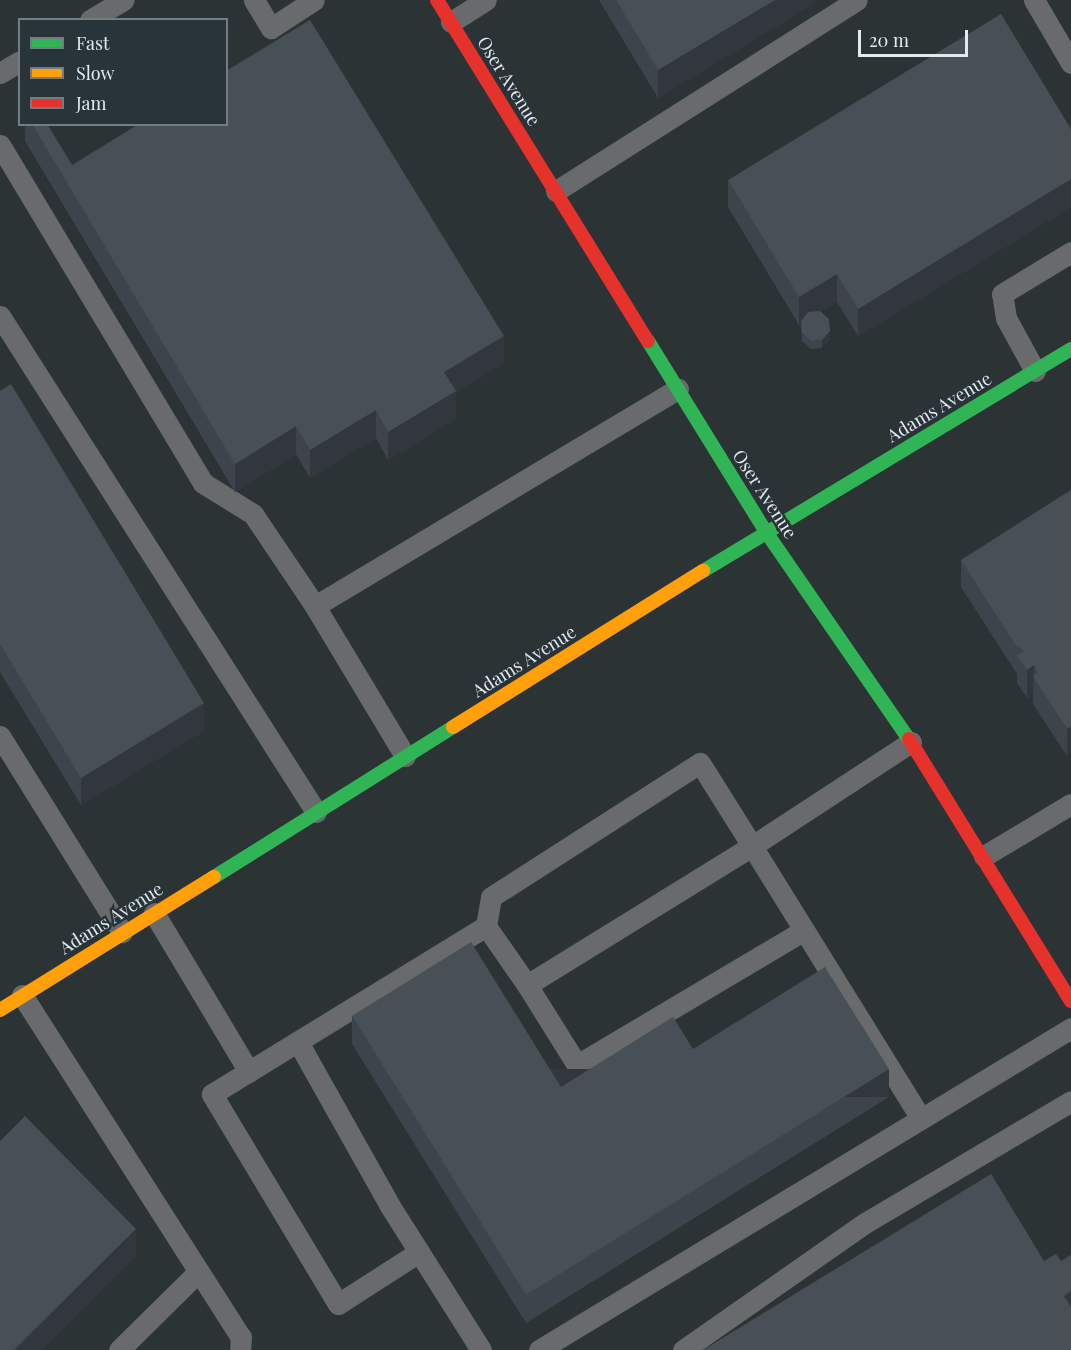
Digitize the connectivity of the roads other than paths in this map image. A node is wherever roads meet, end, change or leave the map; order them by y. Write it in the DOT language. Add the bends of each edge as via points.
graph roads {
  1 [pos="123,0"];
  2 [pos="254,0"];
  3 [pos="314,0"];
  4 [pos="437,0"];
  5 [pos="486,0"];
  6 [pos="857,0"];
  7 [pos="1034,0"];
  8 [pos="93,18"];
  9 [pos="451,22"];
  10 [pos="18,62"];
  11 [pos="1071,63"];
  12 [pos="0,73"];
  13 [pos="0,145"];
  14 [pos="556,191"];
  15 [pos="1071,252"];
  16 [pos="0,316"];
  17 [pos="1071,349"];
  18 [pos="1035,371"];
  19 [pos="678,389"];
  20 [pos="766,532"];
  21 [pos="315,606"];
  22 [pos="0,736"];
  23 [pos="911,742"];
  24 [pos="405,756"];
  25 [pos="1071,804"];
  26 [pos="316,812"];
  27 [pos="753,846"];
  28 [pos="984,855"];
  29 [pos="154,912"];
  30 [pos="486,926"];
  31 [pos="804,930"];
  32 [pos="122,932"];
  33 [pos="527,985"];
  34 [pos="22,995"];
  35 [pos="1071,1001"];
  36 [pos="0,1010"];
  37 [pos="1071,1028"];
  38 [pos="298,1042"];
  39 [pos="249,1072"];
  40 [pos="1071,1101"];
  41 [pos="921,1119"];
  42 [pos="419,1252"];
  43 [pos="199,1272"];
  44 [pos="119,1350"];
  45 [pos="240,1350"];
  46 [pos="481,1350"];
  47 [pos="538,1350"];
  48 [pos="683,1350"];
  1 -- 8 [label="lane"];
  2 -- 3 [label="lane" via="270,28"];
  4 -- 9 [label="street, Oser Avenue"];
  5 -- 9 [label="lane"];
  6 -- 14 [label="lane"];
  7 -- 11 [label="lane"];
  9 -- 14 [label="street, Oser Avenue"];
  10 -- 12 [label="lane"];
  13 -- 21 [label="lane" via="203,483 253,514"];
  14 -- 19 [label="street, Oser Avenue"];
  15 -- 18 [label="lane" via="1002,294 1006,318"];
  16 -- 26 [label="lane"];
  17 -- 18 [label="street, Adams Avenue"];
  18 -- 20 [label="street, Adams Avenue"];
  19 -- 20 [label="street, Oser Avenue"];
  19 -- 21 [label="lane"];
  20 -- 23 [label="street, Oser Avenue"];
  20 -- 24 [label="street, Adams Avenue"];
  21 -- 24 [label="lane"];
  22 -- 32 [label="lane"];
  23 -- 27 [label="lane"];
  23 -- 28 [label="street, Oser Avenue"];
  24 -- 26 [label="street, Adams Avenue"];
  25 -- 28 [label="lane"];
  26 -- 29 [label="street, Adams Avenue"];
  27 -- 30 [label="lane" via="700,763 490,897"];
  27 -- 31 [label="lane"];
  27 -- 33 [label="lane"];
  28 -- 35 [label="street, Oser Avenue"];
  29 -- 32 [label="street, Adams Avenue"];
  29 -- 39 [label="lane"];
  30 -- 33 [label="lane"];
  30 -- 38 [label="lane"];
  31 -- 33 [label="lane" via="577,1065"];
  31 -- 41 [label="lane"];
  32 -- 34 [label="street, Adams Avenue"];
  34 -- 36 [label="street, Adams Avenue"];
  34 -- 43 [label="lane"];
  37 -- 41 [label="lane"];
  38 -- 39 [label="lane"];
  38 -- 42 [label="lane"];
  39 -- 42 [label="lane" via="212,1094 338,1304"];
  40 -- 48 [label="lane" via="865,1223"];
  41 -- 47 [label="lane"];
  42 -- 46 [label="lane"];
  43 -- 44 [label="lane"];
  43 -- 45 [label="lane" via="241,1337"];
}
